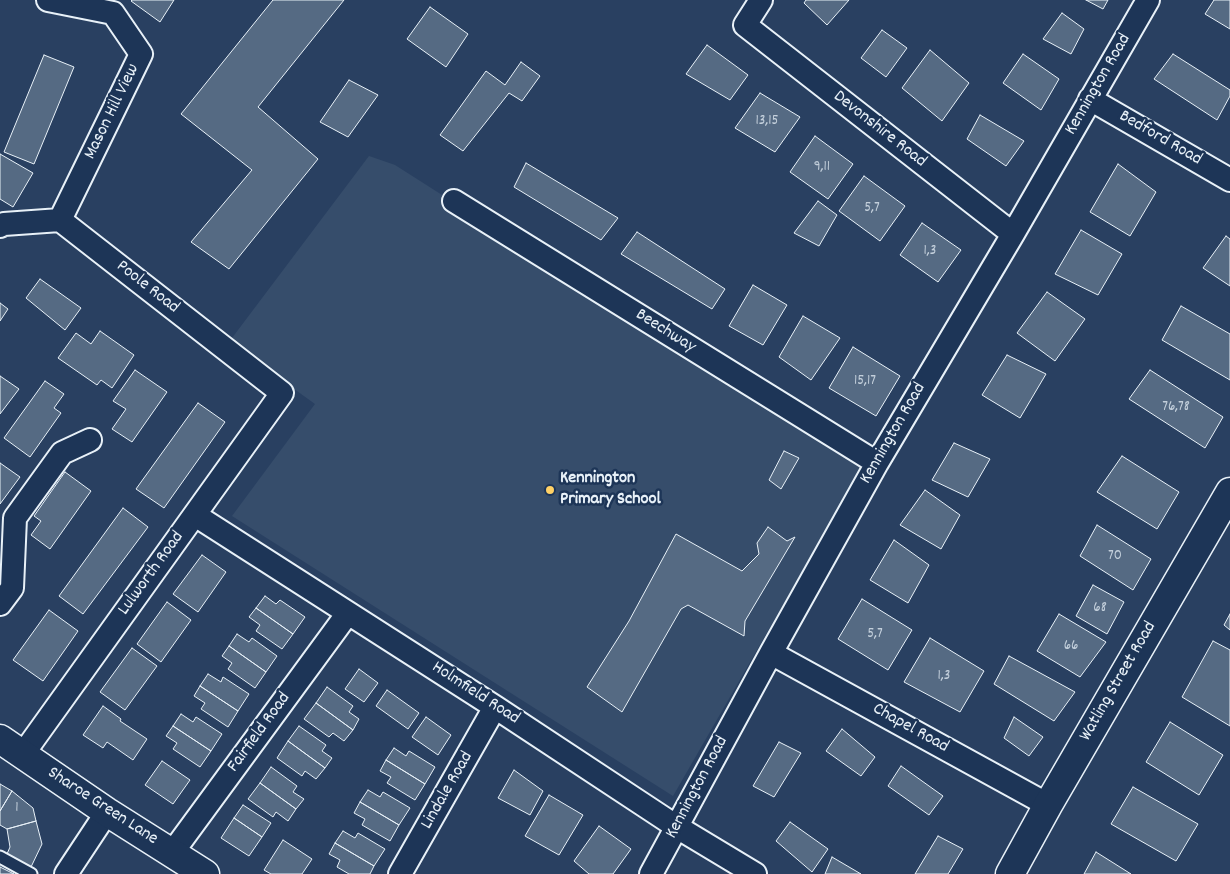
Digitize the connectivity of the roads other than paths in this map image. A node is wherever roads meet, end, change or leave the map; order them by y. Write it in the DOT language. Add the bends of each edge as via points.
graph roads {
  1 [pos="761,0"];
  2 [pos="1148,0"];
  3 [pos="61,1"];
  4 [pos="1090,99"];
  5 [pos="1230,180"];
  6 [pos="454,201"];
  7 [pos="60,220"];
  8 [pos="0,226"];
  9 [pos="1012,234"];
  10 [pos="282,393"];
  11 [pos="90,440"];
  12 [pos="877,463"];
  13 [pos="1230,492"];
  14 [pos="195,515"];
  15 [pos="0,604"];
  16 [pos="348,613"];
  17 [pos="771,652"];
  18 [pos="495,707"];
  19 [pos="0,739"];
  20 [pos="23,754"];
  21 [pos="1048,805"];
  22 [pos="107,812"];
  23 [pos="677,827"];
  24 [pos="172,852"];
  25 [pos="0,857"];
  26 [pos="31,874"];
  27 [pos="66,874"];
  28 [pos="205,874"];
  29 [pos="400,874"];
  30 [pos="651,874"];
  31 [pos="755,874"];
  32 [pos="1010,874"];
  1 -- 9 [label="street, Devonshire Road" via="745,25"];
  2 -- 4 [label="street, Kennington Road"];
  3 -- 7 [label="street, Mason Hill View" via="112,13 142,54"];
  4 -- 5 [label="street, Bedford Road"];
  4 -- 9 [label="street, Kennington Road"];
  6 -- 12 [label="street, Beechway"];
  7 -- 8 [label="street"];
  7 -- 10 [label="street, Poole Road"];
  9 -- 12 [label="street, Kennington Road"];
  10 -- 14 [label="street, Lulworth Road"];
  11 -- 15 [label="street" via="62,454 15,518 12,588"];
  12 -- 17 [label="street, Kennington Road"];
  13 -- 21 [label="main road, Watling Street Road"];
  14 -- 16 [label="street, Holmfield Road"];
  14 -- 20 [label="street, Lulworth Road"];
  16 -- 18 [label="street, Holmfield Road"];
  16 -- 24 [label="street, Fairfield Road"];
  17 -- 21 [label="street, Chapel Road"];
  17 -- 23 [label="street, Kennington Road"];
  18 -- 23 [label="street, Holmfield Road"];
  18 -- 29 [label="street, Lindale Road"];
  19 -- 20 [label="main road, Sharoe Green Lane"];
  20 -- 22 [label="main road, Sharoe Green Lane"];
  21 -- 32 [label="main road, Watling Street Road"];
  22 -- 24 [label="main road, Sharoe Green Lane"];
  22 -- 27 [label="street"];
  23 -- 30 [label="street, Kennington Road"];
  23 -- 31 [label="street, Holmfield Road"];
  24 -- 28 [label="main road, Sharoe Green Lane"];
  25 -- 26 [label="lane"];
}
